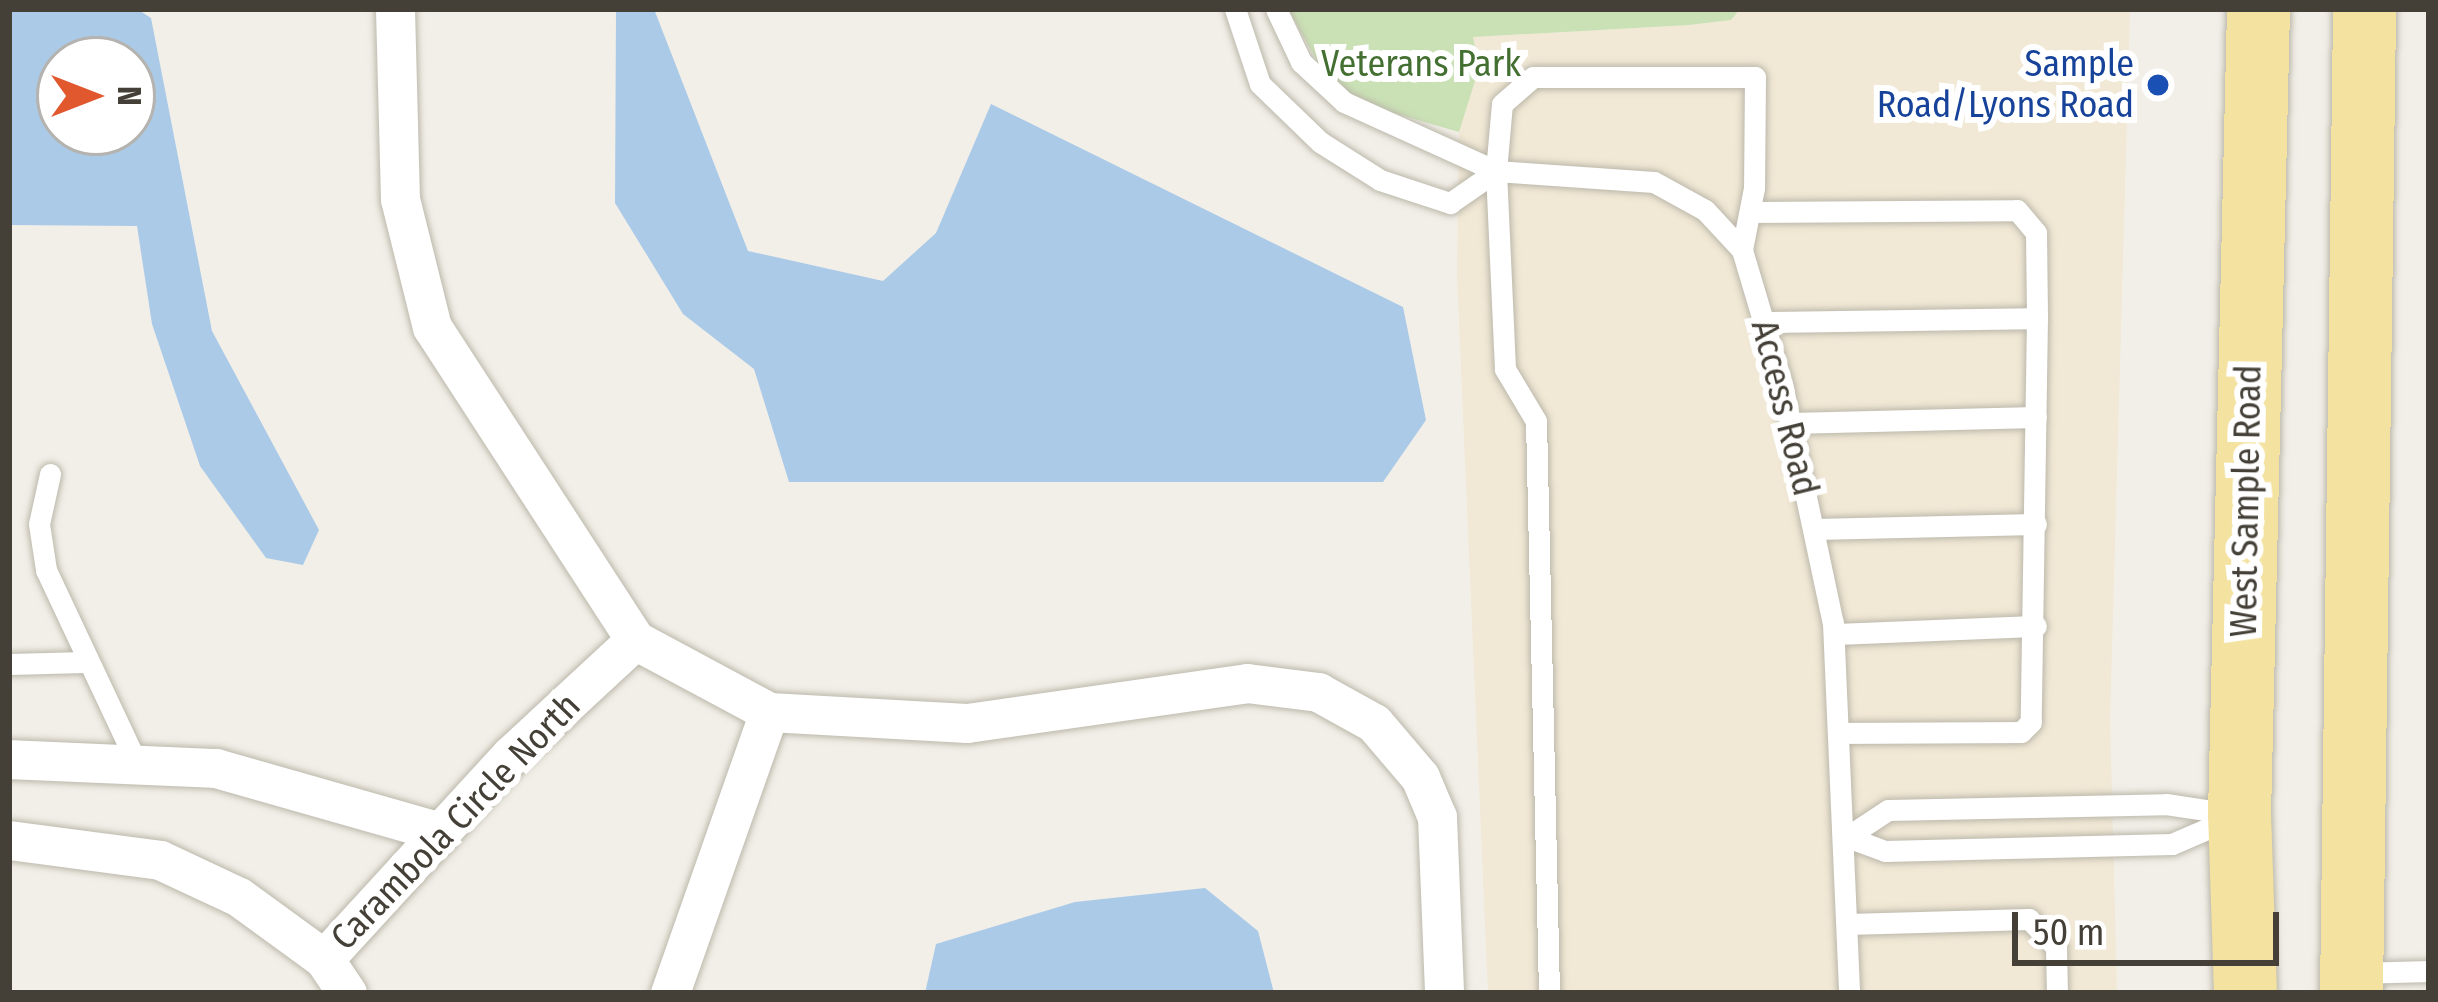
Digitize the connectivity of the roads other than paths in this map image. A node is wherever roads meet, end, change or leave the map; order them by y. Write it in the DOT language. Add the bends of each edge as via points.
graph roads {
  1 [pos="395,9"];
  2 [pos="1235,9"];
  3 [pos="1276,9"];
  4 [pos="2258,9"];
  5 [pos="2364,9"];
  6 [pos="1496,171"];
  7 [pos="1750,212"];
  8 [pos="1742,250"];
  9 [pos="2037,318"];
  10 [pos="1764,322"];
  11 [pos="2036,418"];
  12 [pos="1790,423"];
  13 [pos="50,474"];
  14 [pos="2036,524"];
  15 [pos="1813,529"];
  16 [pos="2036,626"];
  17 [pos="1834,634"];
  18 [pos="635,640"];
  19 [pos="86,662"];
  20 [pos="9,664"];
  21 [pos="769,712"];
  22 [pos="1840,733"];
  23 [pos="9,759"];
  24 [pos="136,761"];
  25 [pos="2240,815"];
  26 [pos="440,832"];
  27 [pos="1847,837"];
  28 [pos="9,840"];
  29 [pos="1847,925"];
  30 [pos="324,959"];
  31 [pos="2429,971"];
  32 [pos="2350,983"];
  33 [pos="346,993"];
  34 [pos="670,993"];
  35 [pos="1444,993"];
  36 [pos="1549,993"];
  37 [pos="1850,993"];
  38 [pos="2057,993"];
  39 [pos="2245,993"];
  1 -- 18 [label="street" via="400,199 432,327"];
  2 -- 6 [label="lane" via="1260,83 1320,142 1380,180 1450,203"];
  3 -- 6 [label="lane, Access Road" via="1301,62 1344,102"];
  4 -- 25 [label="main road, West Sample Road"];
  5 -- 32 [label="main road"];
  6 -- 7 [label="lane" via="1502,104 1533,77 1755,77"];
  6 -- 8 [label="lane, Access Road" via="1654,182 1706,210"];
  6 -- 36 [label="lane" via="1505,369 1536,421"];
  7 -- 8 [label="lane"];
  7 -- 9 [label="lane" via="2018,210 2036,233"];
  8 -- 10 [label="lane, Access Road"];
  9 -- 10 [label="lane"];
  9 -- 11 [label="lane"];
  10 -- 12 [label="lane, Access Road"];
  11 -- 12 [label="lane"];
  11 -- 14 [label="lane"];
  12 -- 15 [label="lane, Access Road"];
  13 -- 19 [label="lane" via="39,524 46,570"];
  14 -- 15 [label="lane"];
  14 -- 16 [label="lane"];
  15 -- 17 [label="lane, Access Road"];
  16 -- 17 [label="lane"];
  16 -- 22 [label="lane" via="2036,710 2021,732"];
  17 -- 22 [label="lane, Access Road"];
  18 -- 21 [label="street"];
  18 -- 26 [label="street, Carambola Circle North"];
  19 -- 20 [label="lane"];
  19 -- 24 [label="lane"];
  21 -- 34 [label="street"];
  21 -- 35 [label="street" via="967,723 1247,683 1318,692 1374,723 1420,777 1437,817"];
  22 -- 27 [label="lane, Access Road"];
  23 -- 24 [label="street"];
  24 -- 26 [label="street" via="310,788"];
  25 -- 27 [label="lane" via="2172,844 1885,851"];
  25 -- 27 [label="lane" via="2166,804 1888,810"];
  25 -- 39 [label="main road, West Sample Road"];
  26 -- 30 [label="street, Carambola Circle North"];
  27 -- 29 [label="lane, Access Road"];
  28 -- 30 [label="street, Carambola Circle North" via="160,860 239,897"];
  29 -- 37 [label="lane, Access Road"];
  29 -- 38 [label="lane" via="2029,919 2056,947"];
  30 -- 33 [label="street, Carambola Circle North"];
  31 -- 32 [label="lane"];
}
